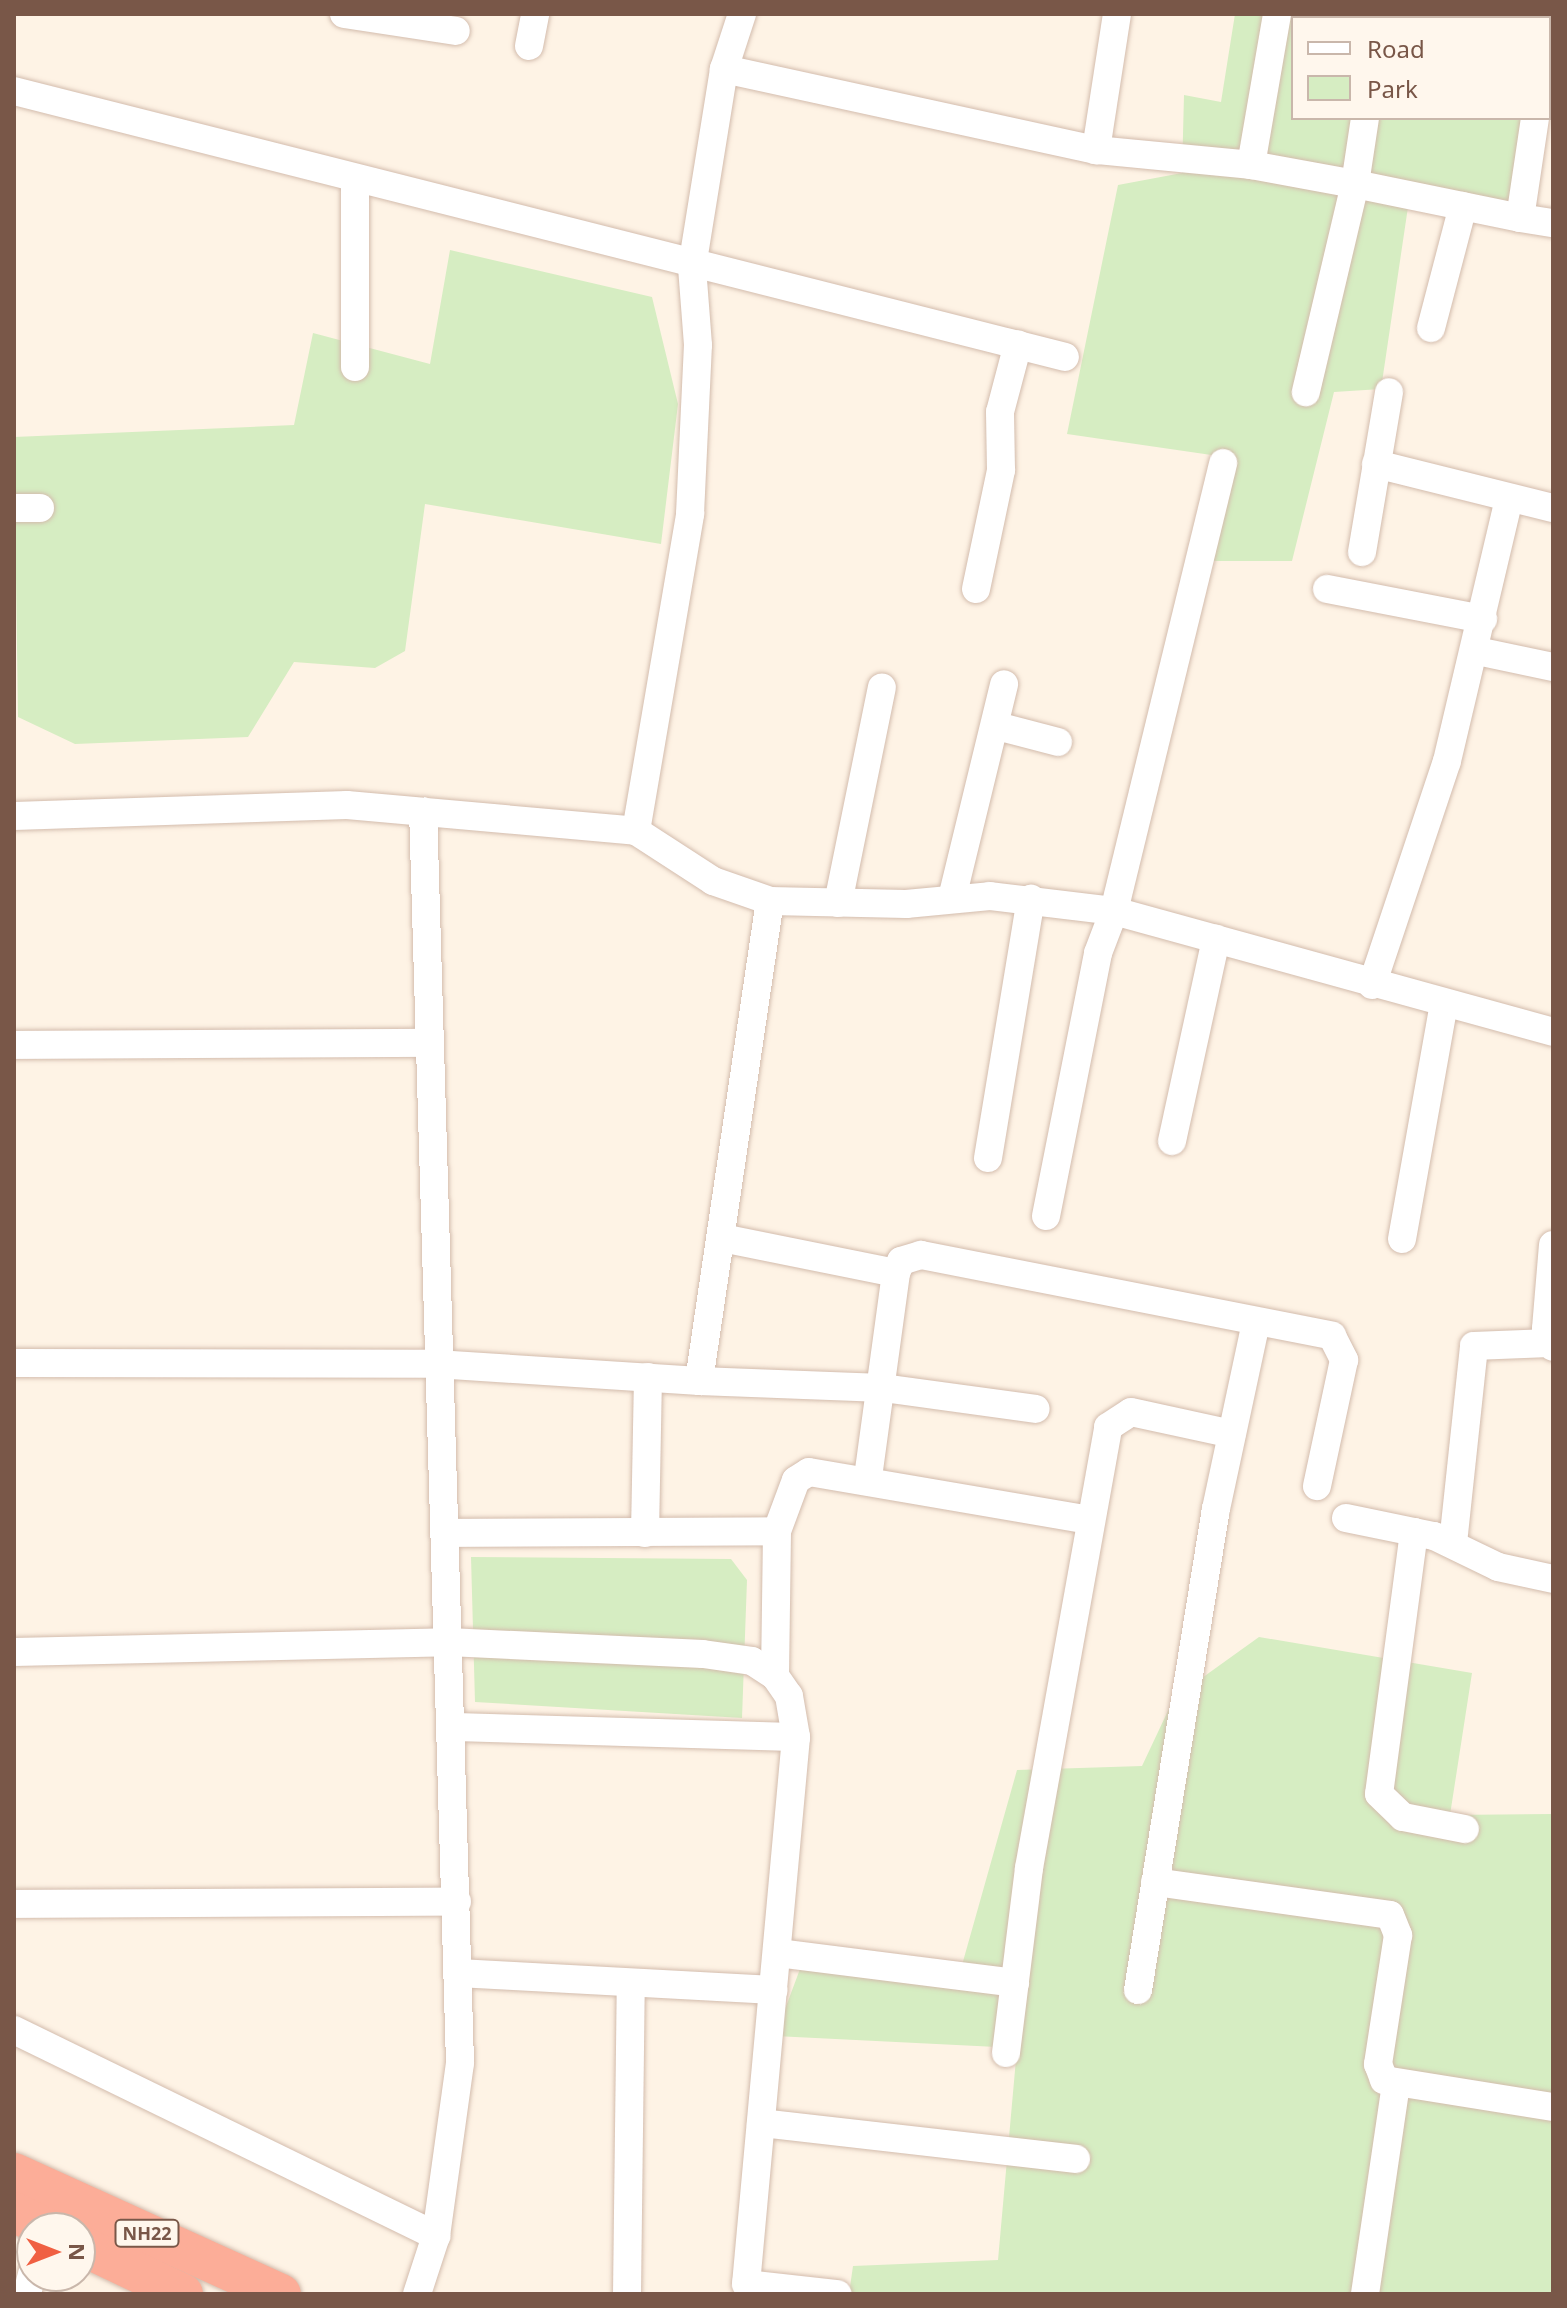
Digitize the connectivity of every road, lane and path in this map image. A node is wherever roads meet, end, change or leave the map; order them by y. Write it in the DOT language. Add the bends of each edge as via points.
graph roads {
  1 [pos="344,14"];
  2 [pos="535,14"];
  3 [pos="742,14"];
  4 [pos="1117,14"];
  5 [pos="1277,14"];
  6 [pos="456,31"];
  7 [pos="529,46"];
  8 [pos="724,69"];
  9 [pos="14,91"];
  10 [pos="1365,120"];
  11 [pos="1535,120"];
  12 [pos="1096,150"];
  13 [pos="1251,165"];
  14 [pos="355,180"];
  15 [pos="1355,184"];
  16 [pos="1463,206"];
  17 [pos="1520,218"];
  18 [pos="1553,223"];
  19 [pos="692,267"];
  20 [pos="1431,328"];
  21 [pos="1018,344"];
  22 [pos="1065,357"];
  23 [pos="355,367"];
  24 [pos="1306,392"];
  25 [pos="1389,392"];
  26 [pos="1223,463"];
  27 [pos="1376,464"];
  28 [pos="1509,498"];
  29 [pos="1553,508"];
  30 [pos="1362,552"];
  31 [pos="976,589"];
  32 [pos="1327,589"];
  33 [pos="1483,619"];
  34 [pos="1477,651"];
  35 [pos="1553,667"];
  36 [pos="1004,684"];
  37 [pos="882,687"];
  38 [pos="997,726"];
  39 [pos="1058,742"];
  40 [pos="423,812"];
  41 [pos="14,816"];
  42 [pos="636,831"];
  43 [pos="952,898"];
  44 [pos="1031,899"];
  45 [pos="770,901"];
  46 [pos="838,903"];
  47 [pos="1114,911"];
  48 [pos="1216,939"];
  49 [pos="1372,985"];
  50 [pos="1444,1004"];
  51 [pos="1553,1032"];
  52 [pos="428,1043"];
  53 [pos="14,1045"];
  54 [pos="1172,1141"];
  55 [pos="988,1158"];
  56 [pos="1046,1216"];
  57 [pos="722,1238"];
  58 [pos="1402,1239"];
  59 [pos="1553,1245"];
  60 [pos="896,1273"];
  61 [pos="1256,1323"];
  62 [pos="1551,1345"];
  63 [pos="14,1363"];
  64 [pos="436,1364"];
  65 [pos="648,1377"];
  66 [pos="699,1381"];
  67 [pos="883,1388"];
  68 [pos="1036,1409"];
  69 [pos="1232,1434"];
  70 [pos="868,1477"];
  71 [pos="1317,1486"];
  72 [pos="1346,1518"];
  73 [pos="1089,1520"];
  74 [pos="777,1531"];
  75 [pos="1414,1532"];
  76 [pos="445,1533"];
  77 [pos="645,1533"];
  78 [pos="1453,1543"];
  79 [pos="1553,1579"];
  80 [pos="448,1642"];
  81 [pos="14,1652"];
  82 [pos="775,1676"];
  83 [pos="453,1727"];
  84 [pos="796,1737"];
  85 [pos="1465,1829"];
  86 [pos="1155,1882"];
  87 [pos="457,1902"];
  88 [pos="14,1904"];
  89 [pos="778,1953"];
  90 [pos="458,1973"];
  91 [pos="631,1983"];
  92 [pos="1015,1983"];
  93 [pos="774,1990"];
  94 [pos="1138,1990"];
  95 [pos="14,2030"];
  96 [pos="1006,2053"];
  97 [pos="1396,2085"];
  98 [pos="1553,2107"];
  99 [pos="761,2123"];
  100 [pos="1076,2159"];
  101 [pos="14,2173"];
  102 [pos="436,2236"];
  103 [pos="96,2253"];
  104 [pos="183,2294"];
  105 [pos="281,2294"];
  106 [pos="417,2294"];
  107 [pos="627,2294"];
  108 [pos="837,2294"];
  109 [pos="1365,2294"];
  1 -- 6 [label="street"];
  2 -- 7 [label="street"];
  3 -- 8 [label="street"];
  4 -- 12 [label="street"];
  5 -- 13 [label="street"];
  8 -- 12 [label="street"];
  8 -- 19 [label="street"];
  9 -- 14 [label="street"];
  10 -- 15 [label="street"];
  11 -- 17 [label="street"];
  12 -- 13 [label="street"];
  13 -- 15 [label="street"];
  14 -- 19 [label="street"];
  14 -- 23 [label="street"];
  15 -- 16 [label="street"];
  15 -- 24 [label="street"];
  16 -- 17 [label="street"];
  16 -- 20 [label="street"];
  17 -- 18 [label="street"];
  19 -- 21 [label="street"];
  19 -- 42 [label="street" via="698,345 690,514"];
  21 -- 22 [label="street"];
  21 -- 31 [label="street" via="1000,412 1001,470"];
  25 -- 27 [label="street"];
  26 -- 47 [label="street"];
  27 -- 28 [label="street"];
  27 -- 30 [label="street"];
  28 -- 29 [label="street"];
  28 -- 33 [label="street"];
  32 -- 33 [label="street"];
  33 -- 34 [label="street"];
  34 -- 35 [label="street"];
  34 -- 49 [label="street"];
  36 -- 38 [label="street"];
  37 -- 46 [label="street"];
  38 -- 39 [label="street"];
  38 -- 43 [label="street"];
  40 -- 41 [label="street" via="312,805"];
  40 -- 42 [label="street"];
  40 -- 52 [label="street"];
  42 -- 45 [label="street" via="713,881"];
  43 -- 44 [label="street"];
  43 -- 46 [label="street"];
  44 -- 47 [label="street"];
  44 -- 55 [label="street"];
  45 -- 46 [label="street"];
  45 -- 57 [label="street"];
  47 -- 48 [label="street"];
  47 -- 56 [label="street" via="1098,953"];
  48 -- 49 [label="street"];
  48 -- 54 [label="street"];
  49 -- 50 [label="street"];
  50 -- 51 [label="street"];
  50 -- 58 [label="street"];
  52 -- 53 [label="street"];
  52 -- 64 [label="street"];
  57 -- 60 [label="street"];
  57 -- 66 [label="street"];
  59 -- 62 [label="street"];
  60 -- 61 [label="street" via="908,1256 921,1255"];
  60 -- 67 [label="street"];
  61 -- 69 [label="street"];
  61 -- 71 [label="street" via="1332,1336 1344,1351"];
  62 -- 78 [label="street" via="1474,1346"];
  63 -- 64 [label="street"];
  64 -- 65 [label="street"];
  64 -- 76 [label="street"];
  65 -- 66 [label="street"];
  65 -- 77 [label="street"];
  66 -- 67 [label="street"];
  67 -- 68 [label="street"];
  67 -- 70 [label="street"];
  69 -- 73 [label="street" via="1120,1413 1108,1427"];
  69 -- 86 [label="street"];
  70 -- 73 [label="street"];
  70 -- 74 [label="street" via="809,1472 796,1480"];
  72 -- 75 [label="street"];
  73 -- 92 [label="street"];
  74 -- 77 [label="street"];
  74 -- 82 [label="street"];
  75 -- 78 [label="street"];
  75 -- 85 [label="street" via="1379,1794 1403,1817"];
  76 -- 77 [label="street"];
  76 -- 80 [label="street"];
  78 -- 79 [label="street" via="1507,1571"];
  80 -- 81 [label="street"];
  80 -- 82 [label="street" via="703,1654 752,1661"];
  80 -- 83 [label="street"];
  82 -- 84 [label="street" via="789,1696"];
  83 -- 84 [label="street"];
  83 -- 87 [label="street"];
  84 -- 89 [label="street"];
  86 -- 94 [label="street"];
  86 -- 97 [label="street" via="1390,1915 1398,1935 1378,2064 1384,2080"];
  87 -- 88 [label="street"];
  87 -- 90 [label="street"];
  89 -- 92 [label="street"];
  89 -- 93 [label="street"];
  90 -- 91 [label="street"];
  90 -- 102 [label="street" via="460,2063"];
  91 -- 93 [label="street"];
  91 -- 107 [label="street"];
  92 -- 96 [label="street"];
  93 -- 99 [label="street"];
  95 -- 102 [label="street"];
  97 -- 98 [label="street"];
  97 -- 109 [label="street"];
  99 -- 100 [label="street"];
  99 -- 108 [label="street" via="746,2284"];
  101 -- 105 [label="highway, NH22"];
  102 -- 106 [label="street"];
  103 -- 104 [label="highway, NH22"];
}
